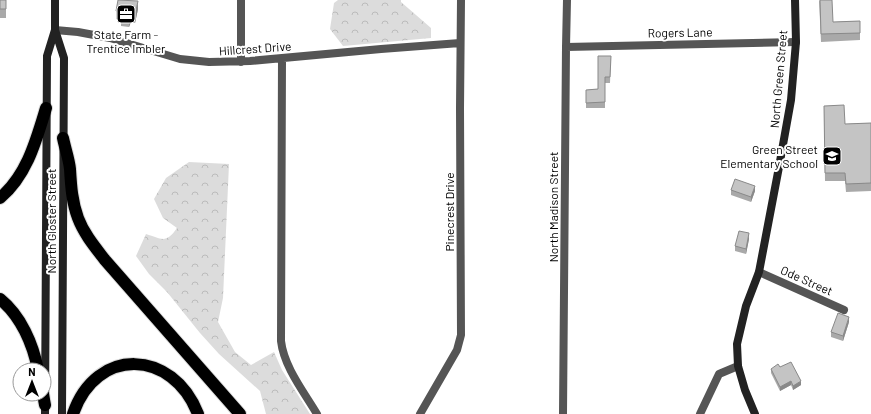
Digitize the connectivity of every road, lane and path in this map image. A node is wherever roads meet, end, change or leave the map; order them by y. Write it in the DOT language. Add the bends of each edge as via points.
graph roads {
  1 [pos="55,0"];
  2 [pos="241,0"];
  3 [pos="461,0"];
  4 [pos="567,0"];
  5 [pos="795,0"];
  6 [pos="55,30"];
  7 [pos="796,42"];
  8 [pos="460,43"];
  9 [pos="566,47"];
  10 [pos="282,58"];
  11 [pos="241,62"];
  12 [pos="46,108"];
  13 [pos="63,138"];
  14 [pos="0,198"];
  15 [pos="760,272"];
  16 [pos="0,299"];
  17 [pos="844,310"];
  18 [pos="36,362"];
  19 [pos="738,366"];
  20 [pos="44,404"];
  21 [pos="62,414"];
  22 [pos="73,414"];
  23 [pos="198,414"];
  24 [pos="240,414"];
  25 [pos="317,414"];
  26 [pos="420,414"];
  27 [pos="563,414"];
  28 [pos="700,414"];
  29 [pos="756,414"];
  1 -- 6 [label="main road, North Gloster Street"];
  2 -- 11 [label="street"];
  3 -- 8 [label="street, Pinecrest Drive"];
  4 -- 9 [label="street, North Madison Street"];
  5 -- 7 [label="main road, North Green Street"];
  6 -- 11 [label="street, Hillcrest Drive" via="110,38 187,60"];
  6 -- 12 [label="main road, North Gloster Street" via="47,56"];
  6 -- 13 [label="main road, North Gloster Street" via="64,58"];
  7 -- 9 [label="street, Rogers Lane"];
  7 -- 15 [label="main road, North Green Street" via="791,100"];
  8 -- 10 [label="street, Hillcrest Drive"];
  8 -- 26 [label="street, Pinecrest Drive" via="461,335 457,350"];
  9 -- 27 [label="street, North Madison Street"];
  10 -- 11 [label="street, Hillcrest Drive"];
  10 -- 25 [label="street" via="281,341 288,365"];
  12 -- 14 [label="highway" via="28,160 13,185"];
  12 -- 20 [label="main road, North Gloster Street"];
  13 -- 21 [label="main road, North Gloster Street"];
  13 -- 24 [label="highway" via="75,209 88,237"];
  15 -- 17 [label="street, Ode Street"];
  15 -- 19 [label="main road, North Green Street" via="740,328 737,344"];
  16 -- 18 [label="highway" via="11,309 30,340"];
  19 -- 28 [label="street" via="719,374"];
  19 -- 29 [label="main road, North Green Street"];
  22 -- 23 [label="highway" via="80,396 96,377 118,366 136,364 153,367 170,375 188,395"];
}
